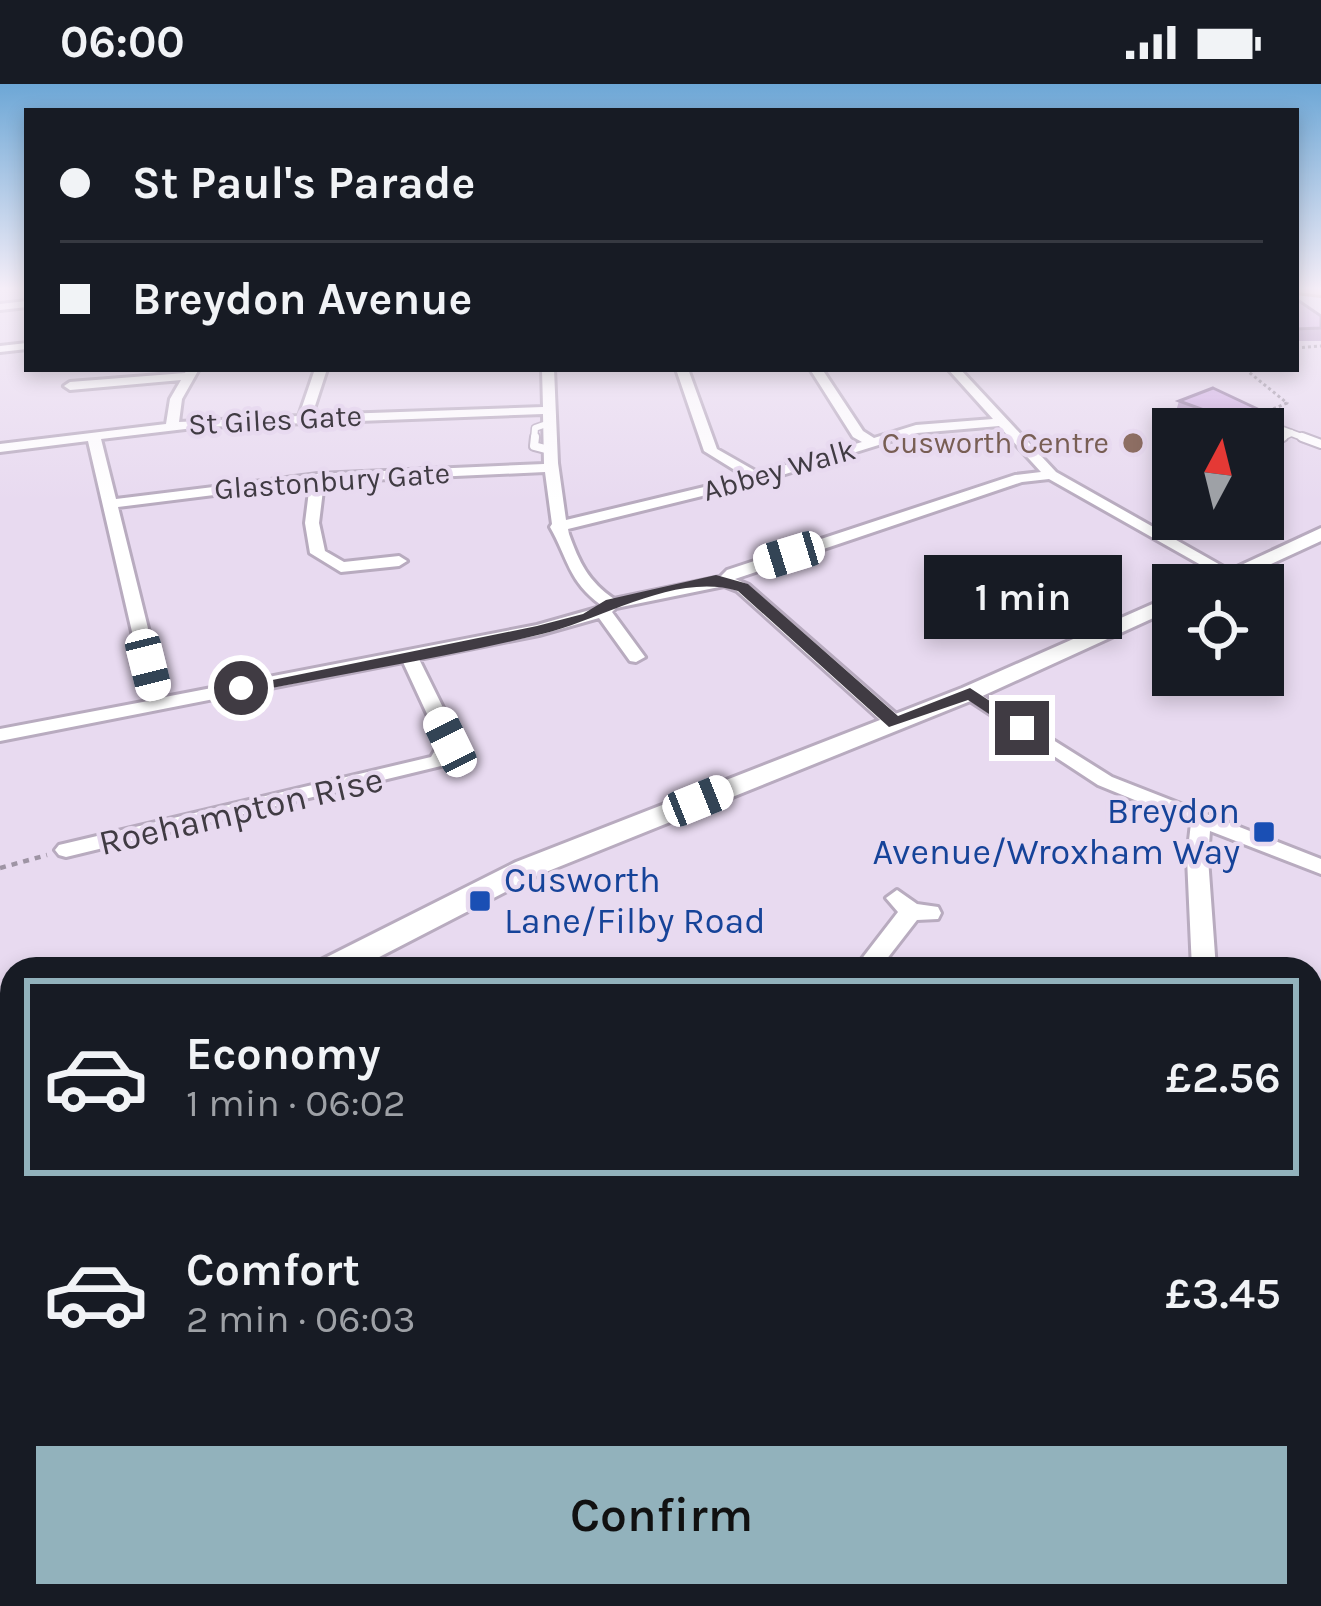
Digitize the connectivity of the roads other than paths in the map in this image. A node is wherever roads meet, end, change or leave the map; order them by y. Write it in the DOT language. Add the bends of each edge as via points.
graph roads {
  1 [pos="320,372"];
  2 [pos="548,372"];
  3 [pos="683,372"];
  4 [pos="818,372"];
  5 [pos="957,372"];
  6 [pos="190,373"];
  7 [pos="70,386"];
  8 [pos="551,416"];
  9 [pos="305,418"];
  10 [pos="1001,422"];
  11 [pos="172,425"];
  12 [pos="1284,430"];
  13 [pos="1291,433"];
  14 [pos="93,435"];
  15 [pos="1284,436"];
  16 [pos="874,443"];
  17 [pos="1321,444"];
  18 [pos="0,448"];
  19 [pos="554,460"];
  20 [pos="1051,475"];
  21 [pos="318,478"];
  22 [pos="758,478"];
  23 [pos="110,504"];
  24 [pos="557,527"];
  25 [pos="1321,534"];
  26 [pos="402,560"];
  27 [pos="1210,564"];
  28 [pos="1254,564"];
  29 [pos="725,580"];
  30 [pos="607,608"];
  31 [pos="1152,611"];
  32 [pos="409,656"];
  33 [pos="636,657"];
  34 [pos="970,693"];
  35 [pos="158,705"];
  36 [pos="895,723"];
  37 [pos="0,735"];
  38 [pos="1202,820"];
  39 [pos="65,850"];
  40 [pos="1321,867"];
  41 [pos="912,907"];
  42 [pos="356,957"];
  43 [pos="875,957"];
  44 [pos="1204,957"];
  1 -- 9 [label="street"];
  2 -- 8 [label="street"];
  3 -- 22 [label="street" via="708,446"];
  4 -- 16 [label="street" via="858,434"];
  5 -- 10 [label="street"];
  6 -- 7 [label="street"];
  6 -- 11 [label="street"];
  8 -- 9 [label="street, St Giles Gate"];
  8 -- 19 [label="street"];
  9 -- 11 [label="street, St Giles Gate"];
  10 -- 16 [label="street, Abbey Walk" via="916,429"];
  10 -- 20 [label="street"];
  11 -- 14 [label="street, St Giles Gate"];
  12 -- 13 [label="lane"];
  13 -- 15 [label="lane"];
  13 -- 17 [label="lane"];
  14 -- 18 [label="street, St Giles Gate"];
  14 -- 23 [label="street"];
  16 -- 22 [label="street, Abbey Walk"];
  19 -- 21 [label="street, Glastonbury Gate"];
  19 -- 24 [label="street"];
  20 -- 27 [label="street"];
  20 -- 29 [label="street" via="1019,478"];
  21 -- 23 [label="street, Glastonbury Gate"];
  21 -- 26 [label="street" via="318,554 341,567"];
  22 -- 24 [label="street, Abbey Walk"];
  23 -- 35 [label="street"];
  24 -- 30 [label="street"];
  25 -- 28 [label="street"];
  29 -- 30 [label="street"];
  29 -- 36 [label="street" via="743,587"];
  30 -- 32 [label="street" via="539,631"];
  30 -- 33 [label="street"];
  31 -- 34 [label="street"];
  32 -- 35 [label="street"];
  32 -- 39 [label="street, Roehampton Rise" via="450,742 426,768"];
  34 -- 36 [label="street"];
  34 -- 38 [label="street" via="1078,767"];
  35 -- 37 [label="street"];
  36 -- 42 [label="street" via="526,869"];
  38 -- 40 [label="street"];
  38 -- 44 [label="street" via="1196,890"];
  41 -- 43 [label="street"];
}
